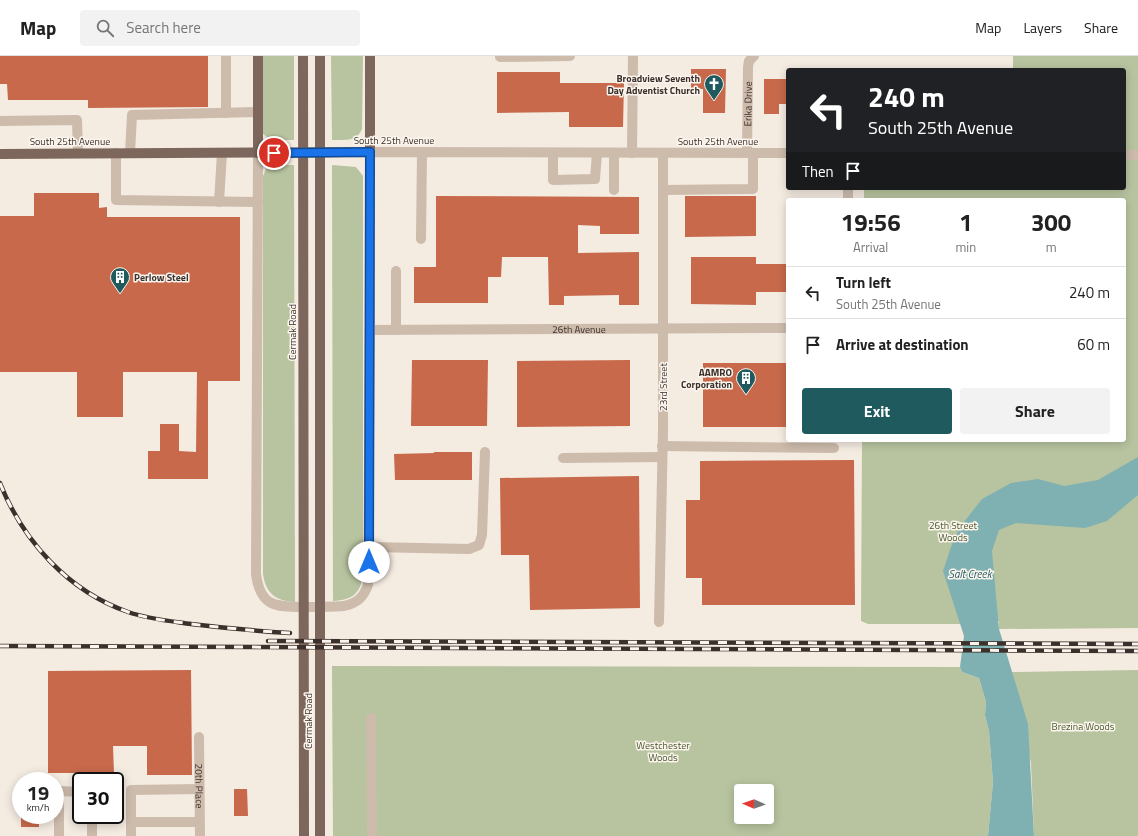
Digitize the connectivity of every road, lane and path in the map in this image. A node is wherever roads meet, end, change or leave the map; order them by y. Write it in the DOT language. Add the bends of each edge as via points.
graph roads {
  1 [pos="226,56"];
  2 [pos="258,56"];
  3 [pos="303,56"];
  4 [pos="320,56"];
  5 [pos="370,56"];
  6 [pos="570,56"];
  7 [pos="633,56"];
  8 [pos="753,56"];
  9 [pos="500,57"];
  10 [pos="226,112"];
  11 [pos="258,112"];
  12 [pos="0,121"];
  13 [pos="370,152"];
  14 [pos="422,152"];
  15 [pos="78,153"];
  16 [pos="116,153"];
  17 [pos="130,153"];
  18 [pos="222,153"];
  19 [pos="258,153"];
  20 [pos="553,153"];
  21 [pos="597,153"];
  22 [pos="614,153"];
  23 [pos="632,153"];
  24 [pos="663,153"];
  25 [pos="750,153"];
  26 [pos="786,153"];
  27 [pos="0,154"];
  28 [pos="1126,155"];
  29 [pos="1138,155"];
  30 [pos="614,190"];
  31 [pos="663,190"];
  32 [pos="219,202"];
  33 [pos="258,202"];
  34 [pos="421,239"];
  35 [pos="396,271"];
  36 [pos="663,328"];
  37 [pos="786,328"];
  38 [pos="370,330"];
  39 [pos="396,330"];
  40 [pos="662,446"];
  41 [pos="834,448"];
  42 [pos="484,452"];
  43 [pos="662,457"];
  44 [pos="563,458"];
  45 [pos="369,547"];
  46 [pos="659,622"];
  47 [pos="372,718"];
  48 [pos="199,737"];
  49 [pos="200,789"];
  50 [pos="72,792"];
  51 [pos="131,822"];
  52 [pos="200,822"];
  53 [pos="92,824"];
  54 [pos="59,836"];
  55 [pos="92,836"];
  56 [pos="131,836"];
  57 [pos="200,836"];
  58 [pos="304,836"];
  59 [pos="320,836"];
  60 [pos="372,836"];
  1 -- 10 [label="street"];
  2 -- 11 [label="main road"];
  3 -- 58 [label="main road, Cermak Road"];
  4 -- 59 [label="main road, Cermak Road"];
  5 -- 13 [label="main road"];
  6 -- 9 [label="street"];
  7 -- 23 [label="street"];
  8 -- 25 [label="street, Erika Drive" via="748,67"];
  10 -- 11 [label="street"];
  10 -- 17 [label="street" via="132,115"];
  11 -- 19 [label="main road"];
  12 -- 15 [label="street" via="77,120"];
  13 -- 14 [label="street, South 25th Avenue"];
  13 -- 19 [label="main road, South 25th Avenue"];
  13 -- 38 [label="street"];
  14 -- 20 [label="street, South 25th Avenue"];
  14 -- 34 [label="street"];
  15 -- 16 [label="main road, South 25th Avenue"];
  15 -- 27 [label="main road, South 25th Avenue"];
  16 -- 17 [label="main road, South 25th Avenue"];
  16 -- 32 [label="street" via="116,200"];
  17 -- 18 [label="main road, South 25th Avenue"];
  18 -- 19 [label="main road, South 25th Avenue"];
  18 -- 32 [label="street"];
  19 -- 33 [label="street"];
  20 -- 21 [label="street, South 25th Avenue"];
  20 -- 21 [label="street" via="553,180 595,179"];
  21 -- 22 [label="street, South 25th Avenue"];
  22 -- 23 [label="street, South 25th Avenue"];
  22 -- 30 [label="street"];
  23 -- 24 [label="street, South 25th Avenue"];
  24 -- 25 [label="street, South 25th Avenue"];
  24 -- 31 [label="street, 23rd Street"];
  25 -- 26 [label="street, South 25th Avenue"];
  25 -- 31 [label="street, Erika Drive" via="753,189"];
  28 -- 29 [label="street"];
  31 -- 36 [label="street, 23rd Street"];
  32 -- 33 [label="street"];
  33 -- 45 [label="street" via="256,574 260,592 268,602 280,607 354,604 361,599 368,585"];
  35 -- 39 [label="street"];
  36 -- 37 [label="street, 26th Avenue"];
  36 -- 39 [label="street, 26th Avenue"];
  36 -- 40 [label="street, 23rd Street"];
  38 -- 39 [label="street, 26th Avenue"];
  38 -- 45 [label="street"];
  40 -- 41 [label="street"];
  40 -- 43 [label="street, 23rd Street"];
  42 -- 45 [label="street" via="482,535 479,545 469,549"];
  43 -- 44 [label="street"];
  43 -- 46 [label="street, 23rd Street"];
  47 -- 60 [label="street"];
  48 -- 49 [label="street, 20th Place"];
  49 -- 51 [label="street" via="131,790"];
  49 -- 52 [label="street, 20th Place"];
  50 -- 54 [label="street" via="59,791"];
  51 -- 52 [label="street"];
  51 -- 56 [label="street"];
  52 -- 57 [label="street, 20th Place"];
  53 -- 55 [label="street"];
}
